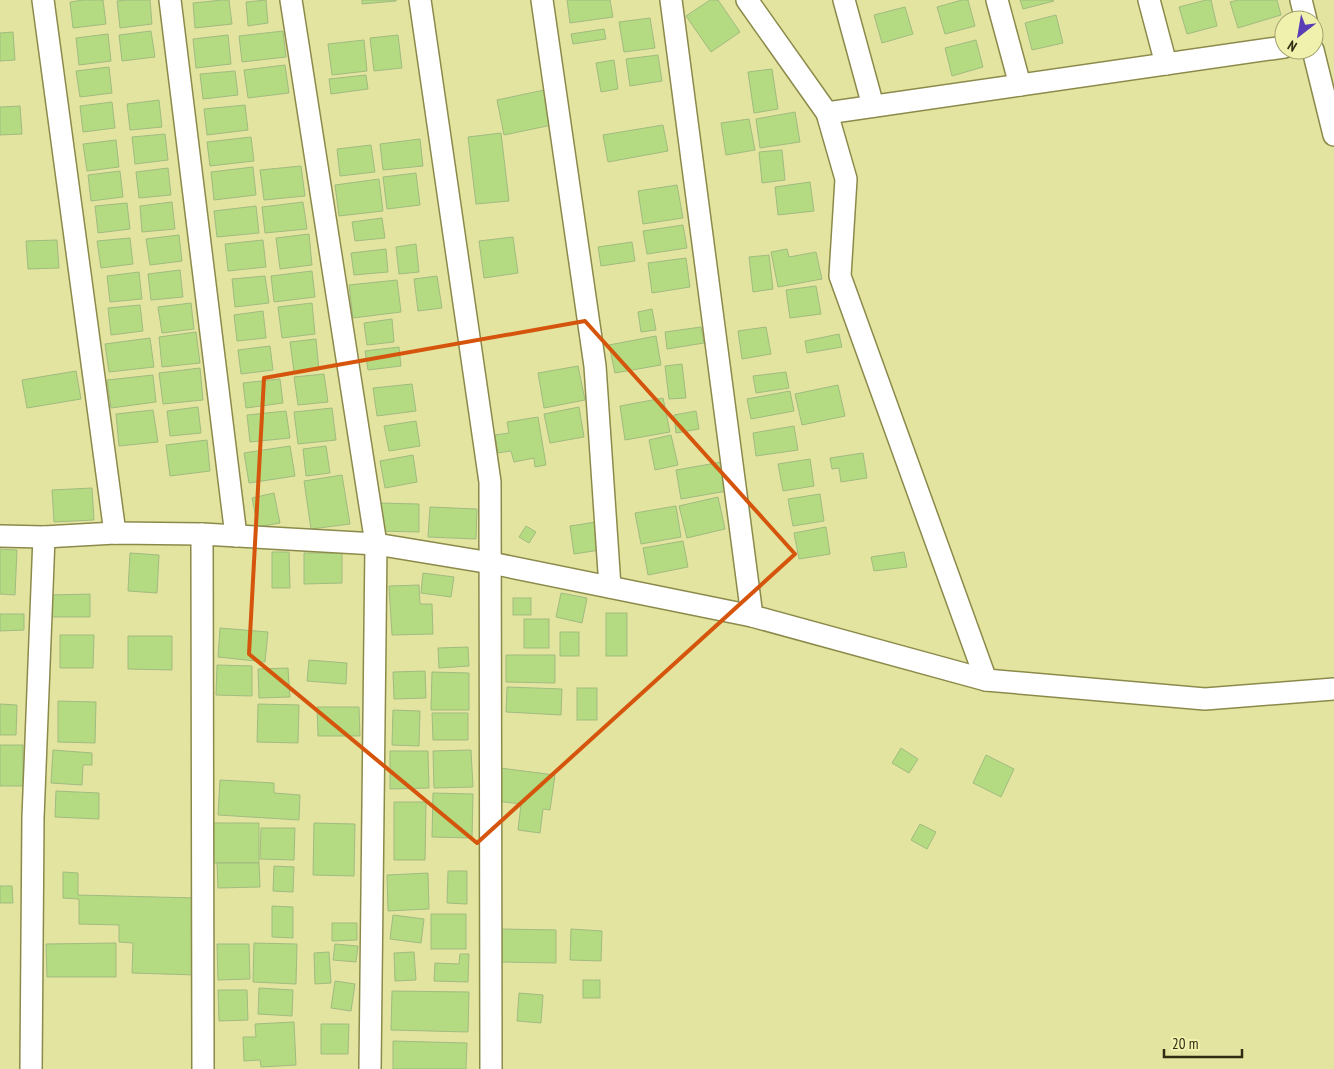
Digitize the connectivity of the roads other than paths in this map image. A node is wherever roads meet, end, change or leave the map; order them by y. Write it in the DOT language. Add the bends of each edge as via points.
graph roads {
  1 [pos="43,0"];
  2 [pos="170,0"];
  3 [pos="291,0"];
  4 [pos="420,0"];
  5 [pos="542,0"];
  6 [pos="671,0"];
  7 [pos="747,0"];
  8 [pos="844,0"];
  9 [pos="997,0"];
  10 [pos="1149,0"];
  11 [pos="1274,48"];
  12 [pos="1315,60"];
  13 [pos="1166,64"];
  14 [pos="1020,85"];
  15 [pos="873,106"];
  16 [pos="827,113"];
  17 [pos="1334,135"];
  18 [pos="115,533"];
  19 [pos="202,534"];
  20 [pos="0,536"];
  21 [pos="236,536"];
  22 [pos="44,537"];
  23 [pos="376,544"];
  24 [pos="491,563"];
  25 [pos="610,587"];
  26 [pos="752,616"];
  27 [pos="986,680"];
  28 [pos="1334,689"];
  29 [pos="31,1069"];
  30 [pos="202,1069"];
  31 [pos="370,1069"];
  32 [pos="491,1069"];
  1 -- 18 [label="street"];
  2 -- 21 [label="street"];
  3 -- 23 [label="street"];
  4 -- 24 [label="street" via="490,482"];
  5 -- 25 [label="street" via="595,366"];
  6 -- 26 [label="street"];
  7 -- 16 [label="street"];
  8 -- 15 [label="street"];
  9 -- 14 [label="street"];
  10 -- 13 [label="street"];
  11 -- 13 [label="street"];
  12 -- 17 [label="street"];
  13 -- 14 [label="street"];
  14 -- 15 [label="street"];
  15 -- 16 [label="street"];
  16 -- 27 [label="street" via="846,179 840,276"];
  18 -- 19 [label="street"];
  18 -- 22 [label="street"];
  19 -- 21 [label="street"];
  19 -- 30 [label="street"];
  20 -- 22 [label="street"];
  21 -- 23 [label="street"];
  22 -- 29 [label="street" via="33,818"];
  23 -- 24 [label="street"];
  23 -- 31 [label="street"];
  24 -- 25 [label="street"];
  24 -- 32 [label="street"];
  25 -- 26 [label="street"];
  26 -- 27 [label="street"];
  27 -- 28 [label="street" via="1205,699"];
}
